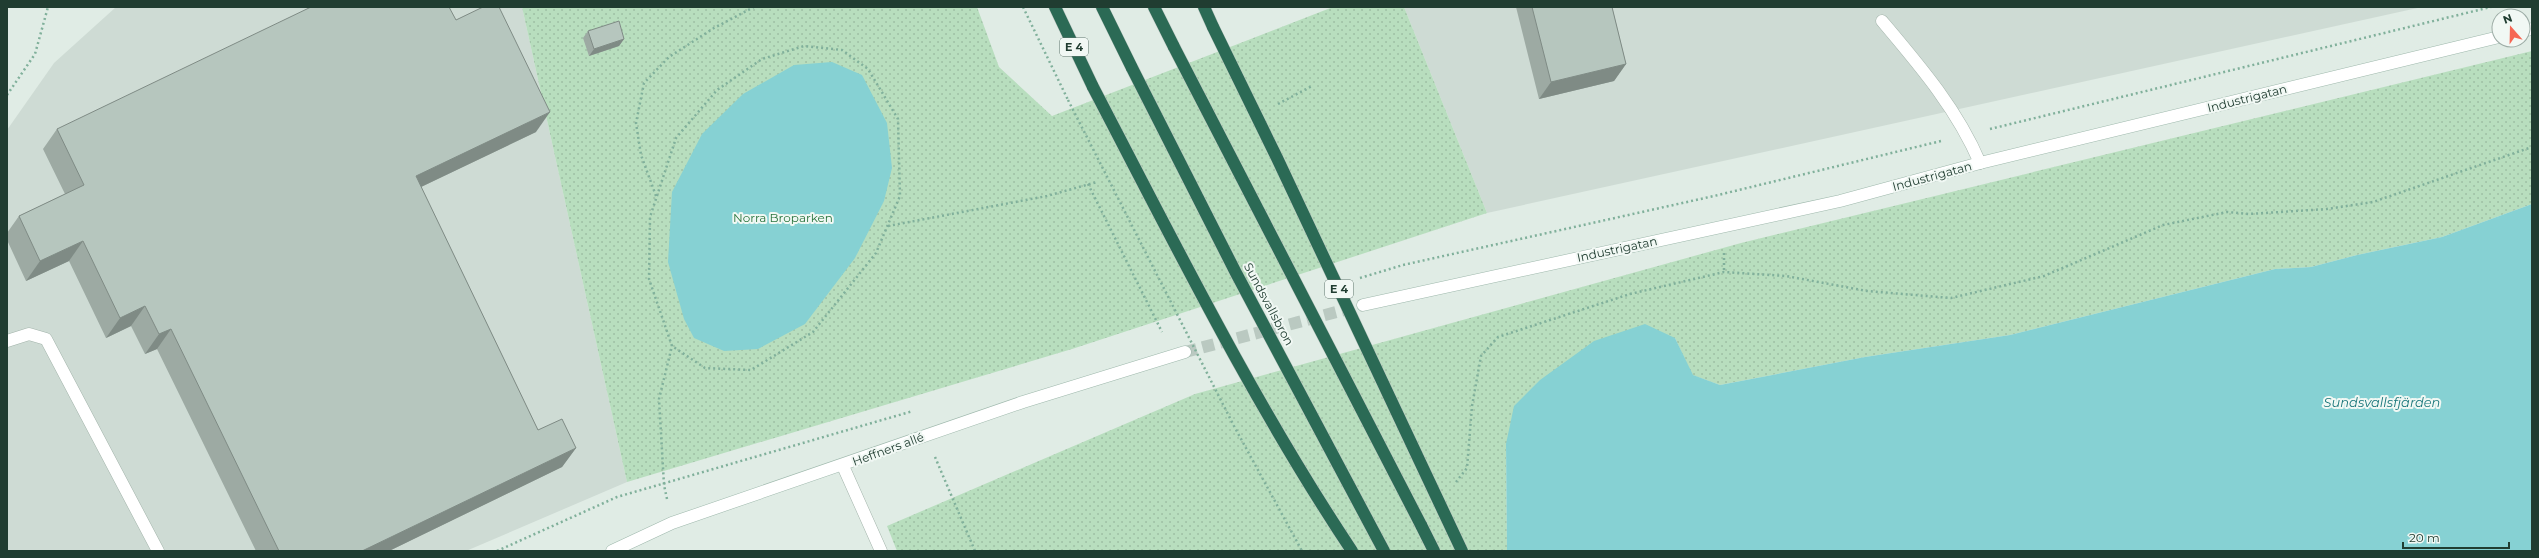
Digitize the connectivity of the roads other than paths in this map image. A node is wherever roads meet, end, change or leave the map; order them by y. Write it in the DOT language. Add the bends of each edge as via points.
graph roads {
  1 [pos="1055,7"];
  2 [pos="1102,7"];
  3 [pos="1154,7"];
  4 [pos="1204,7"];
  5 [pos="1882,21"];
  6 [pos="2491,39"];
  7 [pos="1980,163"];
  8 [pos="1363,305"];
  9 [pos="7,341"];
  10 [pos="1185,352"];
  11 [pos="843,466"];
  12 [pos="158,551"];
  13 [pos="612,551"];
  14 [pos="881,551"];
  15 [pos="1352,551"];
  16 [pos="1384,551"];
  17 [pos="1434,551"];
  18 [pos="1462,551"];
  1 -- 15 [label="highway, E 4, bridge" via="1093,87 1223,335 1310,488"];
  2 -- 16 [label="highway, Sundsvallsbron, bridge" via="1236,272"];
  3 -- 17 [label="highway, bridge"];
  4 -- 18 [label="highway, E 4, bridge"];
  5 -- 7 [label="street" via="1935,85 1968,134"];
  6 -- 7 [label="street, Industrigatan"];
  7 -- 8 [label="street, Industrigatan" via="1840,201"];
  9 -- 12 [label="street" via="29,334 46,339"];
  10 -- 11 [label="street, Heffners allé" via="926,435"];
  11 -- 13 [label="street, Heffners allé" via="672,523"];
  11 -- 14 [label="street"];
}
